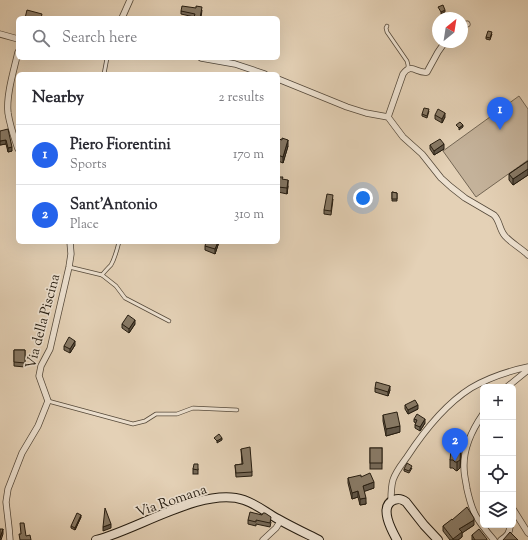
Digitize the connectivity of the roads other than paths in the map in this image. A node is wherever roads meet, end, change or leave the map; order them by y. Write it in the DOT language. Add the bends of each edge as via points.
graph roads {
  1 [pos="130,0"];
  2 [pos="123,16"];
  3 [pos="387,26"];
  4 [pos="0,34"];
  5 [pos="16,38"];
  6 [pos="441,48"];
  7 [pos="16,60"];
  8 [pos="107,60"];
  9 [pos="212,60"];
  10 [pos="408,69"];
  11 [pos="104,72"];
  12 [pos="259,72"];
  13 [pos="280,80"];
  14 [pos="388,117"];
  15 [pos="16,143"];
  16 [pos="70,244"];
  17 [pos="119,244"];
  18 [pos="528,255"];
  19 [pos="69,267"];
  20 [pos="102,275"];
  21 [pos="169,321"];
  22 [pos="528,366"];
  23 [pos="528,370"];
  24 [pos="511,384"];
  25 [pos="48,400"];
  26 [pos="237,410"];
  27 [pos="480,419"];
  28 [pos="391,501"];
  29 [pos="516,514"];
  30 [pos="280,520"];
  31 [pos="510,528"];
  32 [pos="528,533"];
  33 [pos="111,538"];
  34 [pos="10,540"];
  35 [pos="96,540"];
  36 [pos="263,540"];
  37 [pos="319,540"];
  38 [pos="397,540"];
  39 [pos="438,540"];
  40 [pos="494,540"];
  41 [pos="501,540"];
  1 -- 2 [label="street"];
  3 -- 10 [label="lane" via="387,32 407,60"];
  4 -- 5 [label="street"];
  6 -- 10 [label="street" via="427,72"];
  7 -- 15 [label="street" via="8,99 10,125"];
  8 -- 11 [label="lane"];
  9 -- 12 [label="street"];
  10 -- 14 [label="street" via="403,74"];
  13 -- 14 [label="street" via="351,108"];
  14 -- 18 [label="street" via="446,183 498,218 504,236"];
  16 -- 19 [label="street, Via della Piscina"];
  17 -- 20 [label="lane" via="116,255"];
  19 -- 20 [label="lane"];
  19 -- 25 [label="street, Via della Piscina" via="50,349 39,376"];
  20 -- 21 [label="lane" via="116,286 125,298"];
  22 -- 28 [label="street" via="477,385 442,412 398,470 392,484"];
  23 -- 24 [label="street"];
  25 -- 26 [label="lane" via="133,424 145,421 156,414 177,414 193,408"];
  25 -- 34 [label="street" via="8,489 6,502"];
  27 -- 40 [label="street" via="468,441 464,468 474,512"];
  28 -- 38 [label="street" via="387,517"];
  28 -- 39 [label="street" via="404,501"];
  29 -- 32 [label="street"];
  30 -- 33 [label="street, Via Romana" via="246,501 220,498 173,510"];
  30 -- 36 [label="street" via="276,528"];
  30 -- 37 [label="street, Via Romana"];
  31 -- 41 [label="street"];
  33 -- 35 [label="street, Via Romana"];
}
